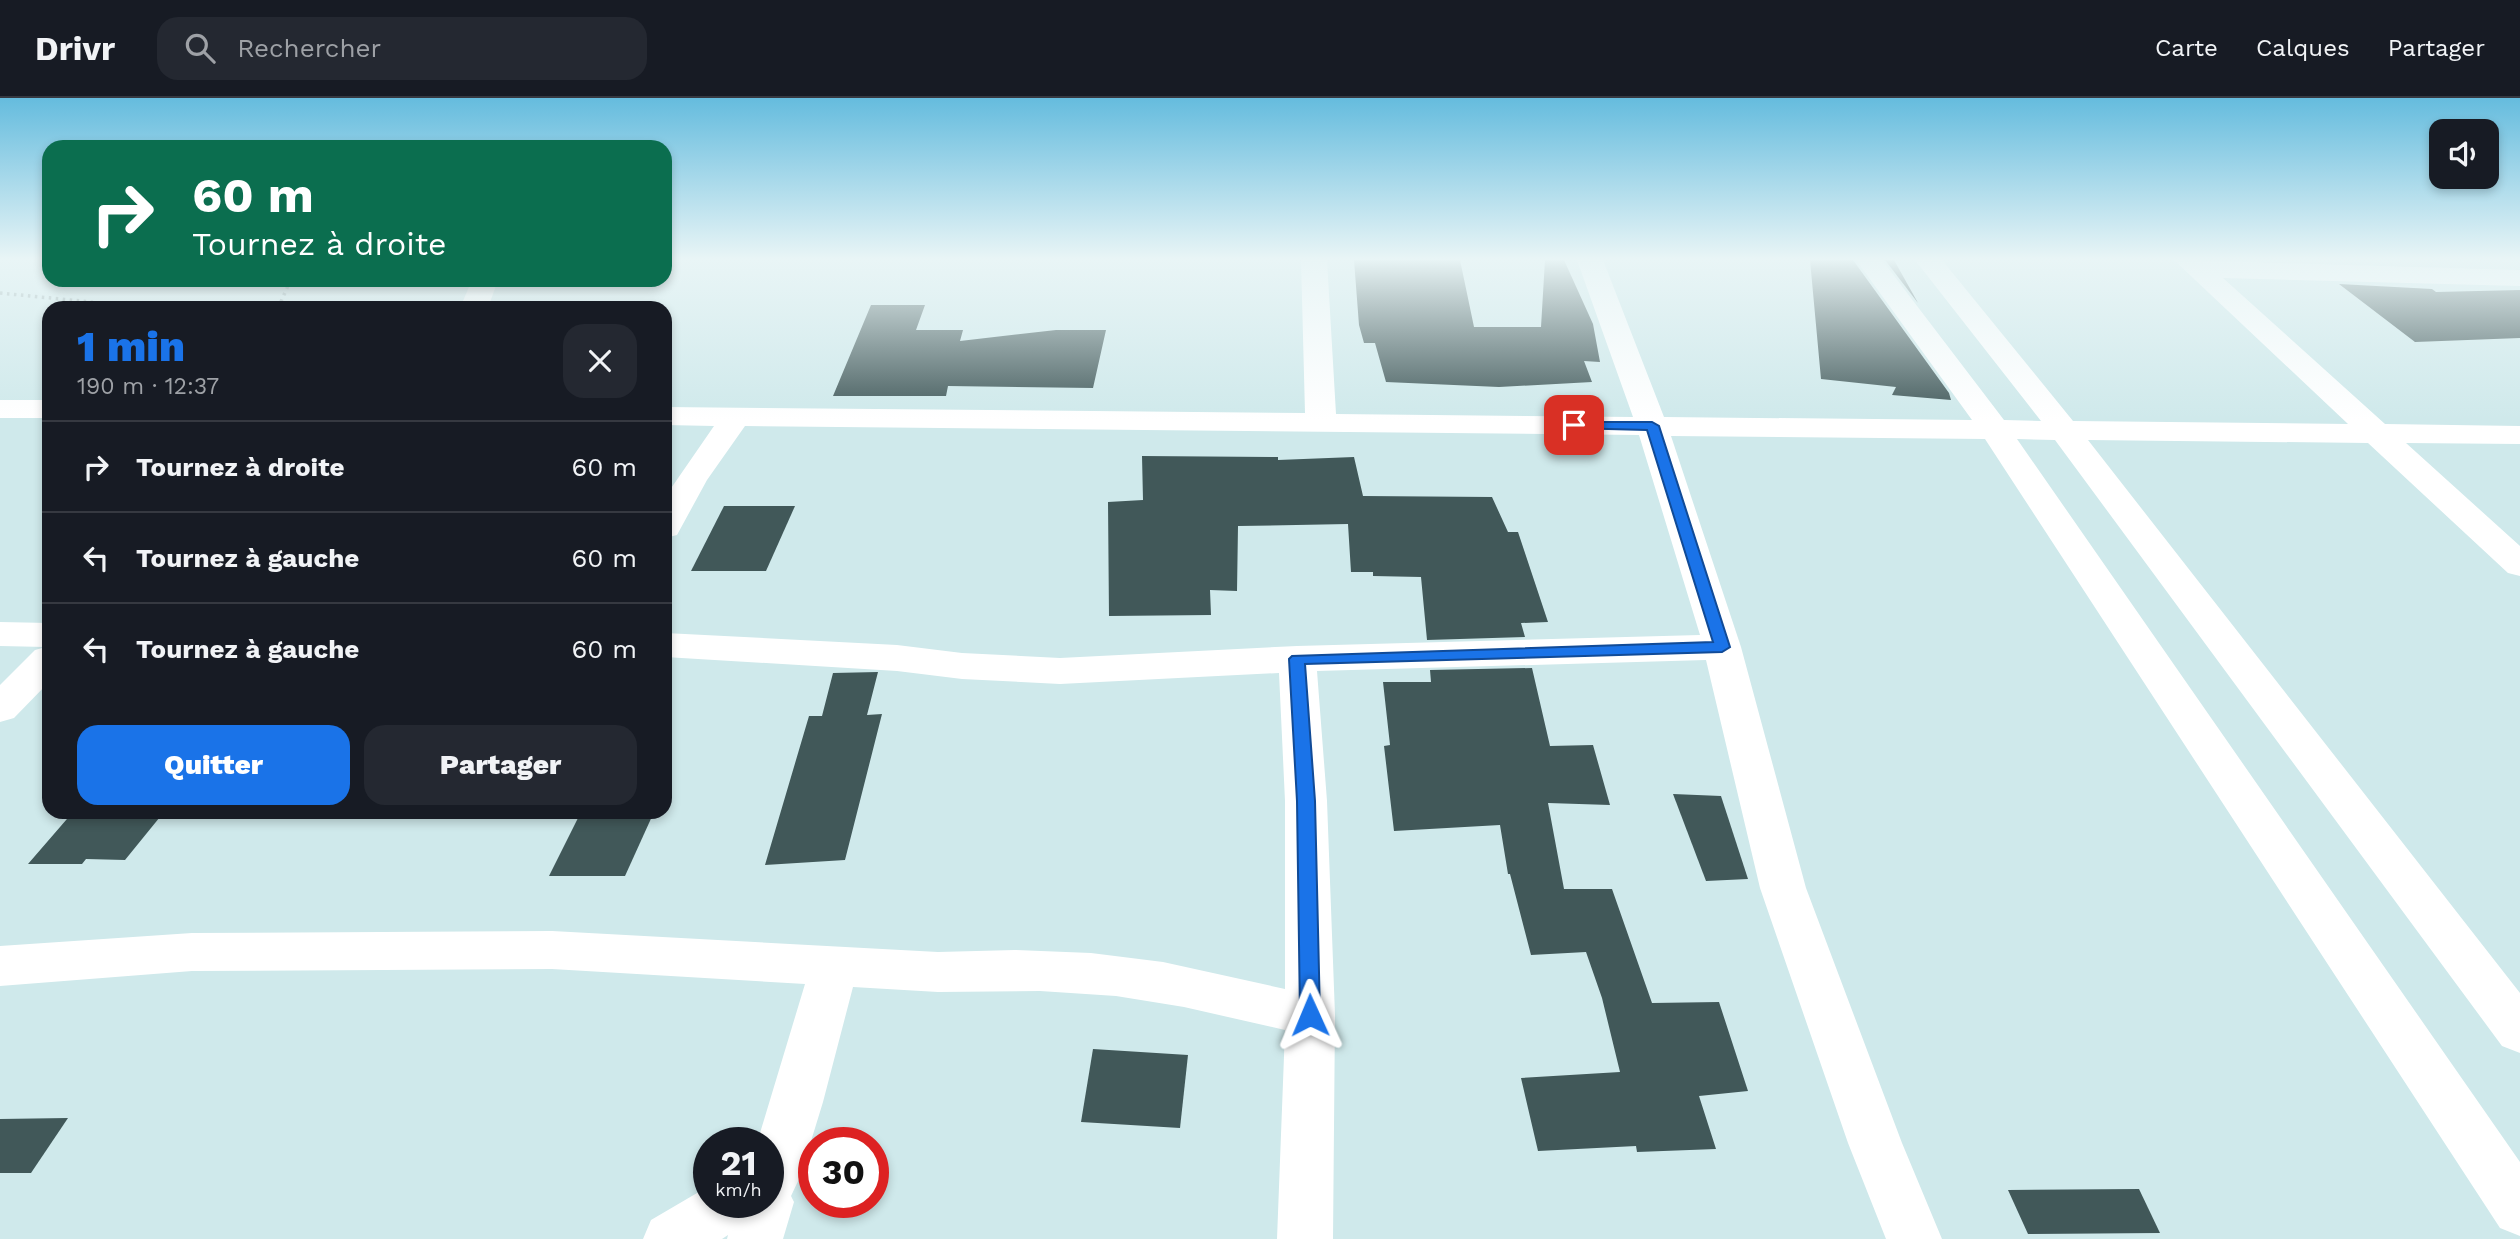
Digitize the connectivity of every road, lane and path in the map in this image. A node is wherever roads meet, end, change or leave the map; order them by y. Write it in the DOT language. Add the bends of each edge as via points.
graph roads {
  1 [pos="1316,313"];
  2 [pos="1610,313"];
  3 [pos="1909,313"];
  4 [pos="1971,313"];
  5 [pos="2246,313"];
  6 [pos="0,409"];
  7 [pos="42,409"];
  8 [pos="672,416"];
  9 [pos="737,416"];
  10 [pos="1321,423"];
  11 [pos="1652,426"];
  12 [pos="1995,430"];
  13 [pos="2065,431"];
  14 [pos="2377,434"];
  15 [pos="2520,435"];
  16 [pos="672,515"];
  17 [pos="2520,565"];
  18 [pos="0,634"];
  19 [pos="42,635"];
  20 [pos="672,645"];
  21 [pos="1722,647"];
  22 [pos="1297,659"];
  23 [pos="42,666"];
  24 [pos="0,708"];
  25 [pos="0,966"];
  26 [pos="834,966"];
  27 [pos="1310,1015"];
  28 [pos="2520,1031"];
  29 [pos="784,1134"];
  30 [pos="2520,1209"];
  31 [pos="710,1218"];
  32 [pos="758,1218"];
  33 [pos="671,1239"];
  34 [pos="755,1239"];
  35 [pos="1304,1239"];
  36 [pos="1914,1239"];
  1 -- 10 [label="street"];
  2 -- 11 [label="street"];
  3 -- 12 [label="street"];
  4 -- 13 [label="street"];
  5 -- 14 [label="street"];
  6 -- 7 [label="street"];
  8 -- 9 [label="street"];
  9 -- 10 [label="street"];
  9 -- 16 [label="street"];
  10 -- 11 [label="street"];
  11 -- 12 [label="street"];
  11 -- 21 [label="street"];
  12 -- 13 [label="street"];
  12 -- 30 [label="street"];
  13 -- 14 [label="street"];
  13 -- 28 [label="street"];
  14 -- 15 [label="street"];
  14 -- 17 [label="street"];
  18 -- 19 [label="street"];
  20 -- 22 [label="street" via="1060,671"];
  21 -- 22 [label="street"];
  21 -- 36 [label="street" via="1783,888"];
  22 -- 27 [label="street" via="1306,801"];
  23 -- 24 [label="street"];
  25 -- 26 [label="street" via="192,952 552,950"];
  26 -- 27 [label="street" via="938,972 999,969 1142,979"];
  26 -- 29 [label="street"];
  27 -- 35 [label="street"];
  31 -- 33 [label="street"];
  32 -- 34 [label="street"];
}
